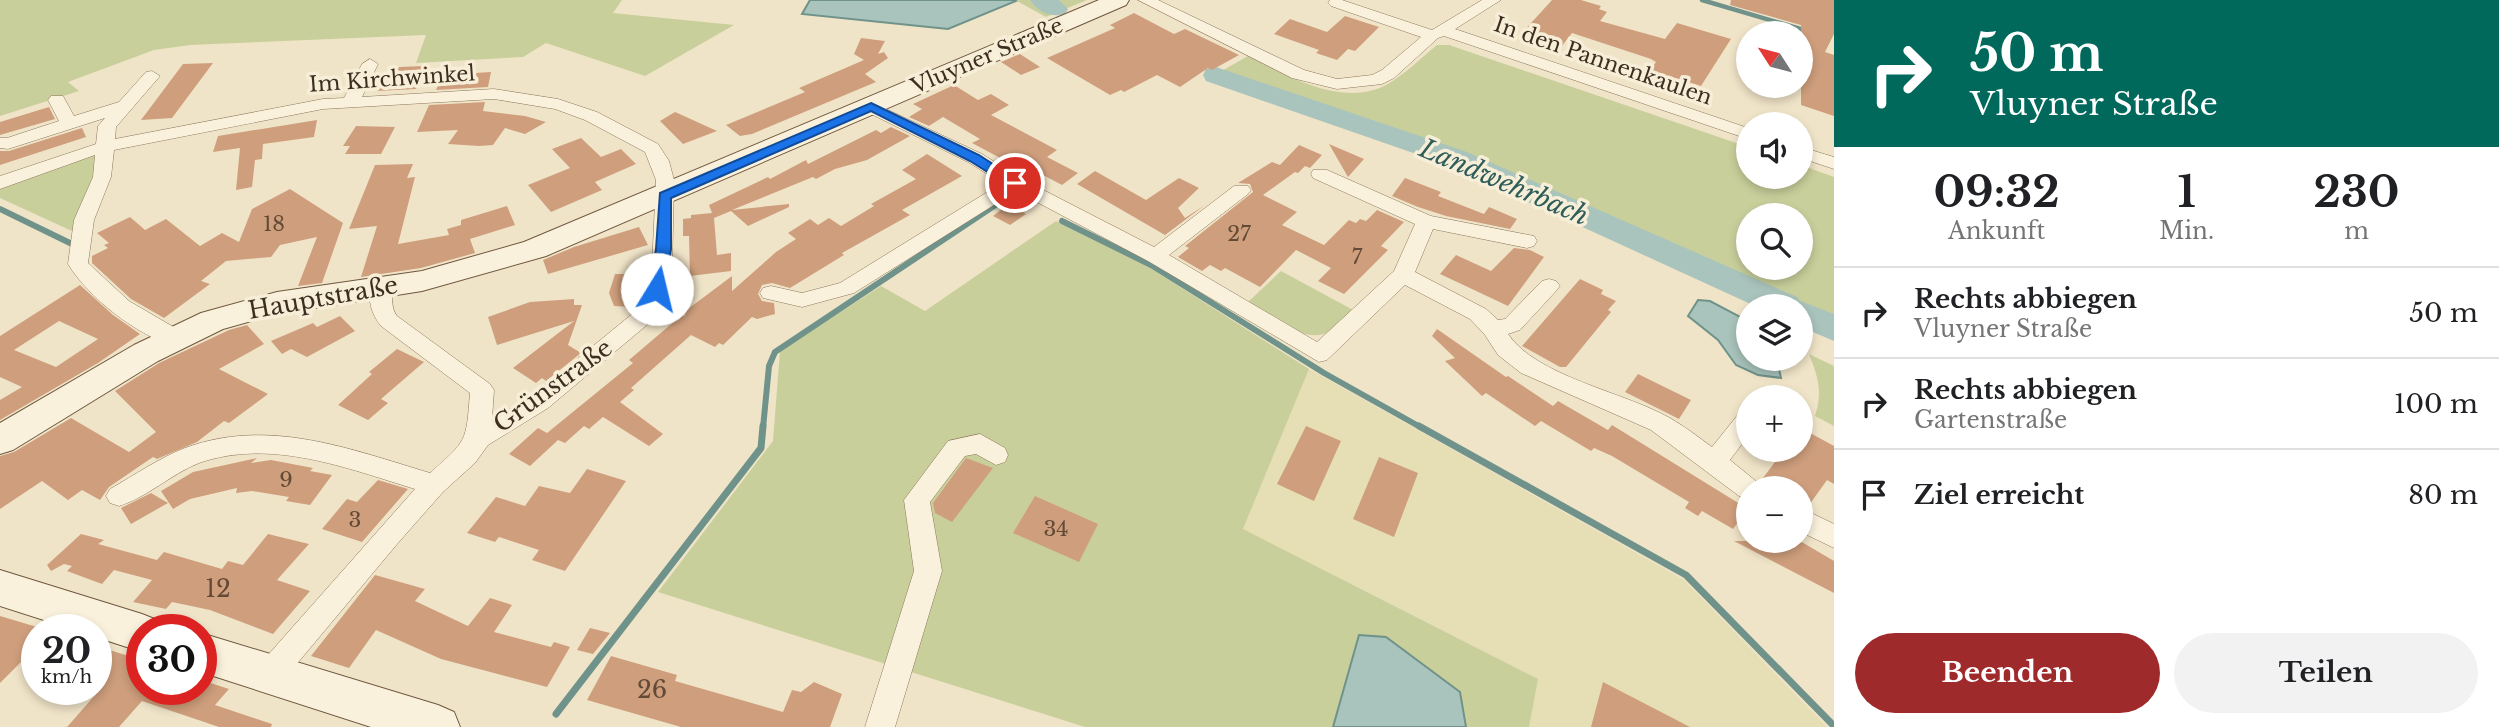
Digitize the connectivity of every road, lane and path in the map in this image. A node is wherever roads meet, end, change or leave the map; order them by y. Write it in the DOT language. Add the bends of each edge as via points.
graph roads {
  1 [pos="1118,0"];
  2 [pos="1146,0"];
  3 [pos="1493,0"];
  4 [pos="1336,4"];
  5 [pos="1438,33"];
  6 [pos="370,64"];
  7 [pos="152,76"];
  8 [pos="57,100"];
  9 [pos="351,101"];
  10 [pos="123,106"];
  11 [pos="871,107"];
  12 [pos="69,124"];
  13 [pos="1736,130"];
  14 [pos="0,143"];
  15 [pos="104,147"];
  16 [pos="1813,156"];
  17 [pos="1834,163"];
  18 [pos="1321,174"];
  19 [pos="0,183"];
  20 [pos="1015,183"];
  21 [pos="1241,190"];
  22 [pos="664,196"];
  23 [pos="1426,221"];
  24 [pos="1527,241"];
  25 [pos="1155,256"];
  26 [pos="1403,275"];
  27 [pos="1549,286"];
  28 [pos="381,288"];
  29 [pos="771,293"];
  30 [pos="1493,329"];
  31 [pos="174,338"];
  32 [pos="1736,434"];
  33 [pos="479,438"];
  34 [pos="0,440"];
  35 [pos="996,455"];
  36 [pos="1715,462"];
  37 [pos="1736,479"];
  38 [pos="434,485"];
  39 [pos="119,496"];
  40 [pos="1813,526"];
  41 [pos="1834,537"];
  42 [pos="0,588"];
  43 [pos="126,628"];
  44 [pos="217,657"];
  45 [pos="270,674"];
  46 [pos="438,727"];
  47 [pos="880,727"];
  1 -- 11 [label="main road, Vluyner Straße"];
  2 -- 5 [label="street, In den Pannenkaulen" via="1298,74 1337,84 1364,83 1388,74"];
  3 -- 5 [label="street, In den Pannenkaulen"];
  4 -- 5 [label="street"];
  5 -- 13 [label="street, In den Pannenkaulen"];
  6 -- 9 [label="street"];
  7 -- 10 [label="street"];
  8 -- 12 [label="street"];
  9 -- 15 [label="street, Im Kirchwinkel"];
  9 -- 22 [label="street, Im Kirchwinkel" via="494,94 558,104 652,148 665,180"];
  10 -- 12 [label="street"];
  10 -- 15 [label="street" via="107,126"];
  11 -- 20 [label="street"];
  11 -- 22 [label="main road, Vluyner Straße"];
  12 -- 14 [label="street"];
  15 -- 19 [label="street, Im Kirchwinkel"];
  15 -- 31 [label="street" via="102,177 84,220 78,264 134,316"];
  16 -- 17 [label="street"];
  18 -- 23 [label="street"];
  20 -- 25 [label="street"];
  20 -- 29 [label="street" via="847,288 802,300"];
  21 -- 25 [label="street"];
  22 -- 28 [label="main road, Hauptstraße" via="514,256"];
  22 -- 33 [label="street, Grünstraße" via="662,269 646,314 540,402"];
  23 -- 24 [label="street"];
  23 -- 26 [label="street"];
  25 -- 26 [label="street" via="1319,355"];
  26 -- 30 [label="street" via="1478,314"];
  27 -- 30 [label="street" via="1512,325"];
  28 -- 31 [label="main road, Hauptstraße" via="250,309"];
  28 -- 33 [label="street" via="382,312 389,321 482,390"];
  30 -- 36 [label="street" via="1506,349 1529,367 1659,423"];
  31 -- 34 [label="main road, Hauptstraße"];
  32 -- 36 [label="street"];
  33 -- 38 [label="street, Grünstraße"];
  35 -- 47 [label="street" via="980,444 957,448 917,500 928,571"];
  36 -- 37 [label="street"];
  38 -- 39 [label="street" via="296,446 259,442 195,455"];
  38 -- 45 [label="street, Grünstraße"];
  40 -- 41 [label="street"];
  42 -- 43 [label="main road"];
  44 -- 45 [label="main road"];
  45 -- 46 [label="main road"];
}
